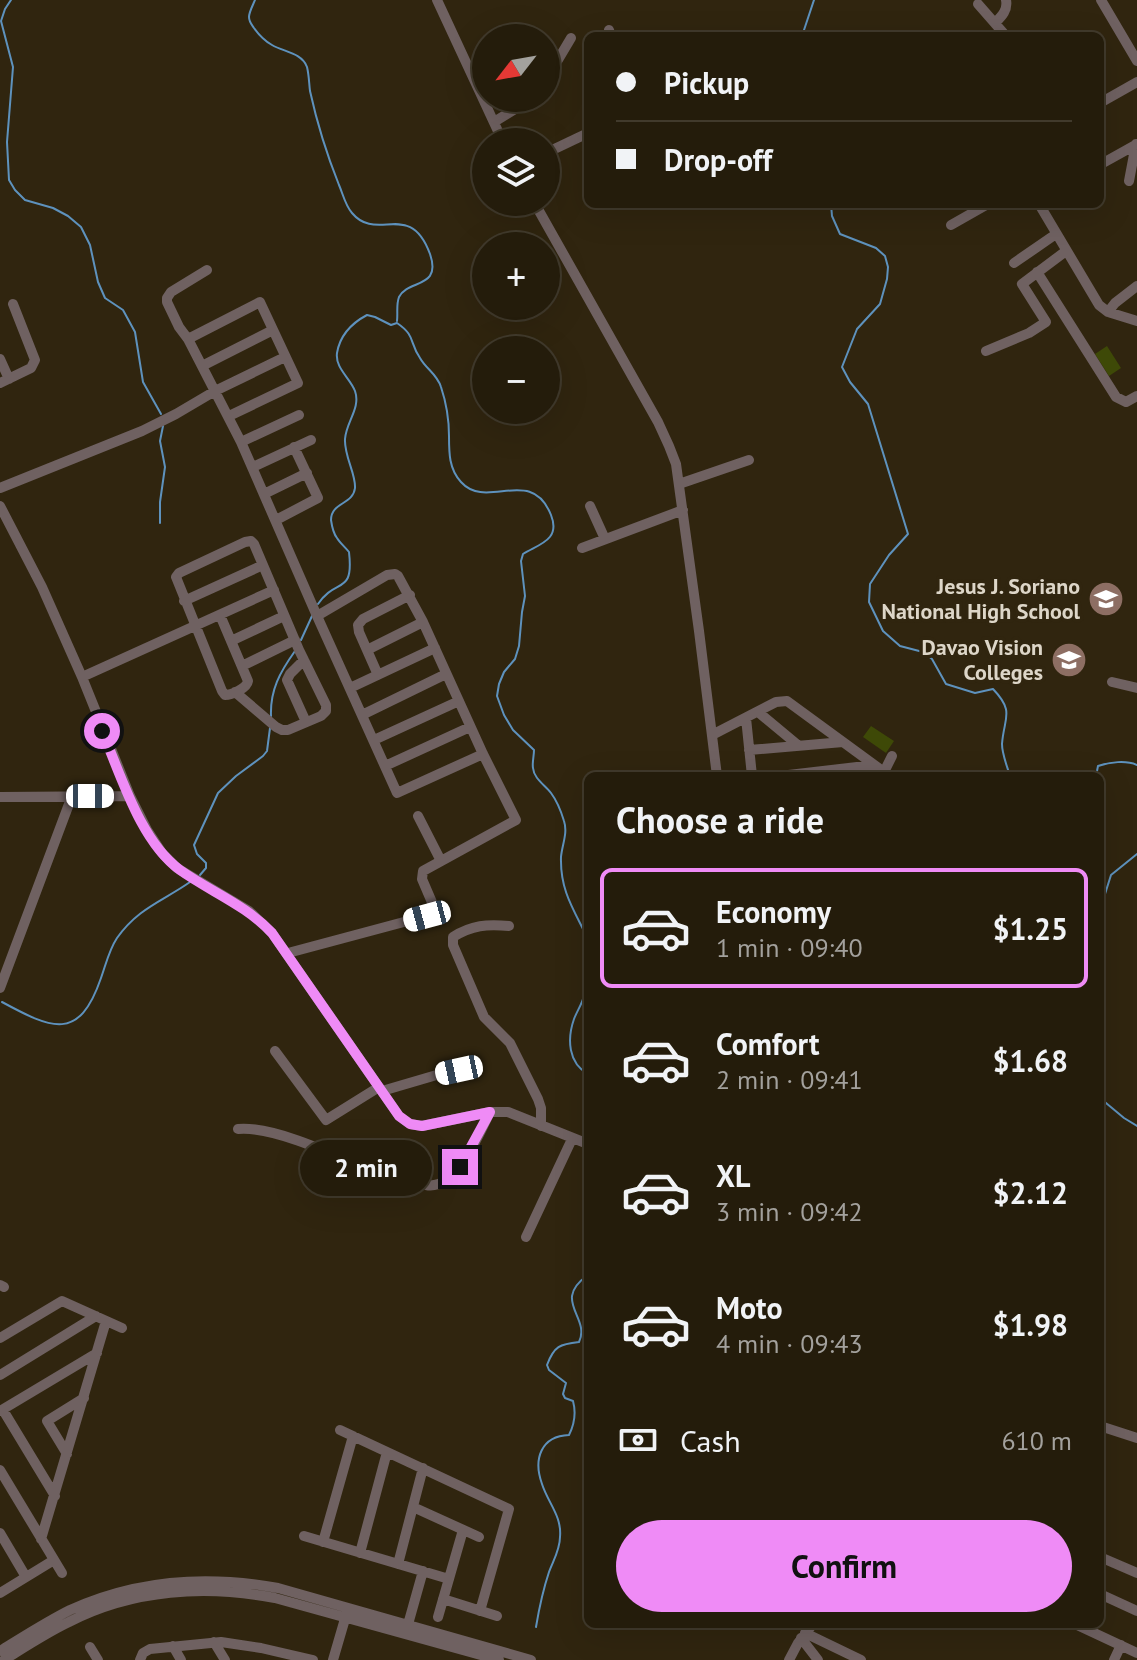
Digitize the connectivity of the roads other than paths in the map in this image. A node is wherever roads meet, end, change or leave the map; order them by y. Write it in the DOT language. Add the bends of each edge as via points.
graph roads {
  1 [pos="437,0"];
  2 [pos="1006,0"];
  3 [pos="1101,0"];
  4 [pos="978,4"];
  5 [pos="995,23"];
  6 [pos="1002,32"];
  7 [pos="571,38"];
  8 [pos="560,56"];
  9 [pos="1137,61"];
  10 [pos="1137,82"];
  11 [pos="1104,101"];
  12 [pos="510,112"];
  13 [pos="494,122"];
  14 [pos="497,128"];
  15 [pos="584,135"];
  16 [pos="1137,144"];
  17 [pos="560,146"];
  18 [pos="1104,162"];
  19 [pos="1129,181"];
  20 [pos="981,208"];
  21 [pos="1041,208"];
  22 [pos="542,216"];
  23 [pos="951,225"];
  24 [pos="1056,234"];
  25 [pos="1066,251"];
  26 [pos="1014,263"];
  27 [pos="207,270"];
  28 [pos="1037,272"];
  29 [pos="1137,286"];
  30 [pos="13,304"];
  31 [pos="1108,312"];
  32 [pos="1137,321"];
  33 [pos="273,330"];
  34 [pos="188,339"];
  35 [pos="986,351"];
  36 [pos="285,357"];
  37 [pos="0,359"];
  38 [pos="202,366"];
  39 [pos="5,381"];
  40 [pos="215,391"];
  41 [pos="1137,396"];
  42 [pos="299,415"];
  43 [pos="229,416"];
  44 [pos="311,440"];
  45 [pos="241,442"];
  46 [pos="294,447"];
  47 [pos="749,460"];
  48 [pos="253,467"];
  49 [pos="307,473"];
  50 [pos="679,484"];
  51 [pos="0,488"];
  52 [pos="264,494"];
  53 [pos="0,506"];
  54 [pos="590,506"];
  55 [pos="683,510"];
  56 [pos="276,520"];
  57 [pos="605,539"];
  58 [pos="582,548"];
  59 [pos="263,565"];
  60 [pos="274,590"];
  61 [pos="410,595"];
  62 [pos="184,601"];
  63 [pos="220,615"];
  64 [pos="284,616"];
  65 [pos="317,616"];
  66 [pos="423,622"];
  67 [pos="195,626"];
  68 [pos="295,640"];
  69 [pos="231,641"];
  70 [pos="435,648"];
  71 [pos="367,650"];
  72 [pos="304,660"];
  73 [pos="242,666"];
  74 [pos="446,674"];
  75 [pos="378,675"];
  76 [pos="82,677"];
  77 [pos="1112,682"];
  78 [pos="350,688"];
  79 [pos="1137,688"];
  80 [pos="235,692"];
  81 [pos="459,701"];
  82 [pos="758,712"];
  83 [pos="362,715"];
  84 [pos="746,718"];
  85 [pos="306,722"];
  86 [pos="470,727"];
  87 [pos="712,735"];
  88 [pos="374,740"];
  89 [pos="843,742"];
  90 [pos="799,746"];
  91 [pos="749,750"];
  92 [pos="483,754"];
  93 [pos="892,756"];
  94 [pos="874,765"];
  95 [pos="385,766"];
  96 [pos="717,772"];
  97 [pos="752,772"];
  98 [pos="814,772"];
  99 [pos="881,772"];
  100 [pos="884,772"];
  101 [pos="72,796"];
  102 [pos="130,796"];
  103 [pos="0,797"];
  104 [pos="418,816"];
  105 [pos="441,861"];
  106 [pos="509,926"];
  107 [pos="288,953"];
  108 [pos="0,988"];
  109 [pos="275,1051"];
  110 [pos="472,1067"];
  111 [pos="381,1089"];
  112 [pos="490,1112"];
  113 [pos="541,1126"];
  114 [pos="238,1129"];
  115 [pos="572,1139"];
  116 [pos="584,1143"];
  117 [pos="357,1165"];
  118 [pos="351,1183"];
  119 [pos="526,1237"];
  120 [pos="101,1319"];
  121 [pos="122,1328"];
  122 [pos="0,1338"];
  123 [pos="97,1353"];
  124 [pos="0,1375"];
  125 [pos="84,1398"];
  126 [pos="1,1411"];
  127 [pos="1104,1427"];
  128 [pos="340,1430"];
  129 [pos="353,1436"];
  130 [pos="1137,1438"];
  131 [pos="387,1452"];
  132 [pos="67,1454"];
  133 [pos="423,1468"];
  134 [pos="0,1470"];
  135 [pos="55,1496"];
  136 [pos="413,1507"];
  137 [pos="463,1530"];
  138 [pos="0,1533"];
  139 [pos="304,1536"];
  140 [pos="479,1537"];
  141 [pos="41,1539"];
  142 [pos="323,1542"];
  143 [pos="360,1553"];
  144 [pos="1104,1559"];
  145 [pos="54,1560"];
  146 [pos="398,1564"];
  147 [pos="423,1571"];
  148 [pos="62,1573"];
  149 [pos="1137,1573"];
  150 [pos="26,1577"];
  151 [pos="449,1579"];
  152 [pos="0,1593"];
  153 [pos="1104,1596"];
  154 [pos="443,1599"];
  155 [pos="480,1611"];
  156 [pos="1137,1611"];
  157 [pos="347,1612"];
  158 [pos="497,1616"];
  159 [pos="438,1617"];
  160 [pos="810,1628"];
  161 [pos="1084,1628"];
  162 [pos="406,1630"];
  163 [pos="803,1636"];
  164 [pos="214,1642"];
  165 [pos="1121,1645"];
  166 [pos="173,1646"];
  167 [pos="90,1647"];
  168 [pos="261,1648"];
  169 [pos="0,1651"];
  170 [pos="19,1651"];
  171 [pos="468,1651"];
  172 [pos="1137,1653"];
  173 [pos="4,1660"];
  174 [pos="98,1660"];
  175 [pos="140,1660"];
  176 [pos="181,1660"];
  177 [pos="225,1660"];
  178 [pos="269,1660"];
  179 [pos="313,1660"];
  180 [pos="333,1660"];
  181 [pos="499,1660"];
  182 [pos="531,1660"];
  183 [pos="789,1660"];
  184 [pos="818,1660"];
  185 [pos="861,1660"];
  186 [pos="1114,1660"];
  1 -- 13 [label="street"];
  2 -- 5 [label="street" via="1004,14"];
  3 -- 9 [label="street"];
  4 -- 5 [label="street"];
  5 -- 6 [label="street"];
  7 -- 8 [label="street"];
  10 -- 11 [label="street"];
  12 -- 13 [label="street"];
  13 -- 14 [label="street"];
  15 -- 17 [label="street"];
  16 -- 18 [label="street"];
  16 -- 19 [label="street"];
  20 -- 23 [label="street"];
  21 -- 24 [label="street"];
  22 -- 50 [label="street" via="661,429"];
  24 -- 25 [label="street"];
  24 -- 26 [label="street"];
  25 -- 28 [label="street"];
  25 -- 31 [label="street"];
  27 -- 34 [label="street" via="167,298"];
  28 -- 35 [label="street" via="1022,284 1046,322"];
  28 -- 41 [label="street" via="1116,397 1126,402"];
  29 -- 31 [label="street"];
  30 -- 39 [label="street" via="34,364"];
  31 -- 32 [label="street"];
  33 -- 34 [label="street" via="260,302"];
  33 -- 36 [label="street"];
  33 -- 38 [label="street"];
  34 -- 38 [label="street"];
  36 -- 40 [label="street"];
  36 -- 43 [label="street" via="298,383"];
  37 -- 39 [label="street"];
  38 -- 40 [label="street"];
  40 -- 43 [label="street"];
  40 -- 51 [label="street" via="142,431"];
  42 -- 45 [label="street"];
  43 -- 45 [label="street"];
  44 -- 46 [label="street"];
  45 -- 48 [label="street"];
  46 -- 48 [label="street"];
  46 -- 49 [label="street"];
  47 -- 50 [label="street"];
  48 -- 52 [label="street"];
  49 -- 52 [label="street"];
  49 -- 56 [label="street" via="318,498"];
  50 -- 55 [label="street"];
  52 -- 56 [label="street"];
  53 -- 76 [label="street"];
  54 -- 57 [label="street"];
  55 -- 57 [label="street"];
  55 -- 87 [label="street"];
  56 -- 65 [label="street"];
  57 -- 58 [label="street"];
  59 -- 60 [label="street"];
  59 -- 62 [label="street"];
  59 -- 62 [label="street" via="254,544 245,542 177,575"];
  60 -- 63 [label="street"];
  60 -- 64 [label="street"];
  61 -- 65 [label="street" via="391,574"];
  61 -- 66 [label="street"];
  61 -- 71 [label="street" via="360,622"];
  62 -- 67 [label="street"];
  63 -- 67 [label="street"];
  63 -- 69 [label="street"];
  64 -- 68 [label="street"];
  64 -- 69 [label="street"];
  65 -- 78 [label="street"];
  66 -- 70 [label="street"];
  66 -- 71 [label="street"];
  67 -- 76 [label="street"];
  67 -- 80 [label="street" via="224,693"];
  68 -- 72 [label="street"];
  68 -- 73 [label="street"];
  69 -- 73 [label="street"];
  70 -- 74 [label="street"];
  70 -- 75 [label="street"];
  71 -- 75 [label="street"];
  72 -- 85 [label="street" via="287,680"];
  72 -- 85 [label="street" via="327,709"];
  73 -- 80 [label="street" via="248,683"];
  74 -- 81 [label="street"];
  74 -- 83 [label="street"];
  75 -- 78 [label="street"];
  76 -- 102 [label="street"];
  77 -- 79 [label="street"];
  78 -- 83 [label="street"];
  80 -- 85 [label="street" via="279,729"];
  81 -- 86 [label="street"];
  81 -- 88 [label="street"];
  82 -- 84 [label="street"];
  82 -- 89 [label="street" via="787,701"];
  82 -- 90 [label="street"];
  83 -- 88 [label="street"];
  84 -- 87 [label="street"];
  84 -- 91 [label="street"];
  86 -- 92 [label="street"];
  86 -- 95 [label="street"];
  87 -- 96 [label="street"];
  88 -- 95 [label="street"];
  89 -- 90 [label="street"];
  89 -- 94 [label="street"];
  90 -- 91 [label="street"];
  91 -- 97 [label="street"];
  92 -- 95 [label="street" via="397,793"];
  92 -- 105 [label="street" via="516,820"];
  93 -- 100 [label="street"];
  94 -- 98 [label="street"];
  94 -- 99 [label="street"];
  101 -- 102 [label="street"];
  101 -- 103 [label="street"];
  101 -- 108 [label="street"];
  102 -- 107 [label="street" via="154,842 177,868 249,911"];
  104 -- 105 [label="street"];
  105 -- 107 [label="street" via="421,874 434,907 430,915"];
  106 -- 113 [label="street" via="483,924 462,931 453,937 453,945 484,1017 510,1043 532,1086"];
  107 -- 111 [label="street"];
  109 -- 111 [label="street" via="326,1120"];
  110 -- 111 [label="street"];
  111 -- 112 [label="street" via="399,1116 415,1125"];
  112 -- 113 [label="street" via="508,1112"];
  112 -- 117 [label="street" via="460,1167 437,1185 422,1184 374,1160"];
  113 -- 115 [label="street"];
  114 -- 117 [label="street" via="305,1143"];
  115 -- 116 [label="street"];
  115 -- 119 [label="street"];
  117 -- 118 [label="street"];
  120 -- 121 [label="street"];
  120 -- 122 [label="street" via="62,1301"];
  120 -- 123 [label="street"];
  120 -- 124 [label="street"];
  123 -- 125 [label="street"];
  123 -- 126 [label="street"];
  125 -- 132 [label="street"];
  125 -- 132 [label="street" via="47,1421"];
  126 -- 135 [label="street"];
  127 -- 130 [label="street"];
  128 -- 129 [label="street"];
  129 -- 131 [label="street"];
  129 -- 142 [label="street"];
  131 -- 133 [label="street"];
  131 -- 143 [label="street"];
  132 -- 135 [label="street"];
  133 -- 136 [label="street"];
  133 -- 155 [label="street" via="509,1509"];
  134 -- 141 [label="street"];
  135 -- 141 [label="street"];
  136 -- 137 [label="street"];
  136 -- 146 [label="street"];
  137 -- 140 [label="street"];
  137 -- 151 [label="street"];
  138 -- 150 [label="street"];
  139 -- 142 [label="street"];
  141 -- 145 [label="street"];
  142 -- 143 [label="street"];
  143 -- 146 [label="street"];
  144 -- 149 [label="street"];
  145 -- 148 [label="street"];
  145 -- 150 [label="street"];
  146 -- 147 [label="street"];
  147 -- 151 [label="street"];
  147 -- 162 [label="street"];
  150 -- 152 [label="street"];
  151 -- 154 [label="street"];
  153 -- 156 [label="street"];
  154 -- 155 [label="street"];
  154 -- 159 [label="street"];
  155 -- 158 [label="street"];
  157 -- 162 [label="street"];
  157 -- 170 [label="street" via="278,1588 168,1583 72,1609"];
  157 -- 180 [label="street"];
  160 -- 163 [label="street"];
  161 -- 165 [label="street"];
  162 -- 171 [label="street"];
  163 -- 183 [label="street"];
  163 -- 184 [label="street"];
  163 -- 185 [label="street"];
  164 -- 166 [label="street"];
  164 -- 168 [label="street"];
  164 -- 177 [label="street"];
  165 -- 172 [label="street"];
  165 -- 186 [label="street"];
  166 -- 175 [label="street" via="145,1651"];
  166 -- 176 [label="street"];
  167 -- 174 [label="street"];
  168 -- 178 [label="street"];
  168 -- 179 [label="street"];
  169 -- 170 [label="street"];
  170 -- 173 [label="street"];
  171 -- 181 [label="street"];
  171 -- 182 [label="street"];
}
